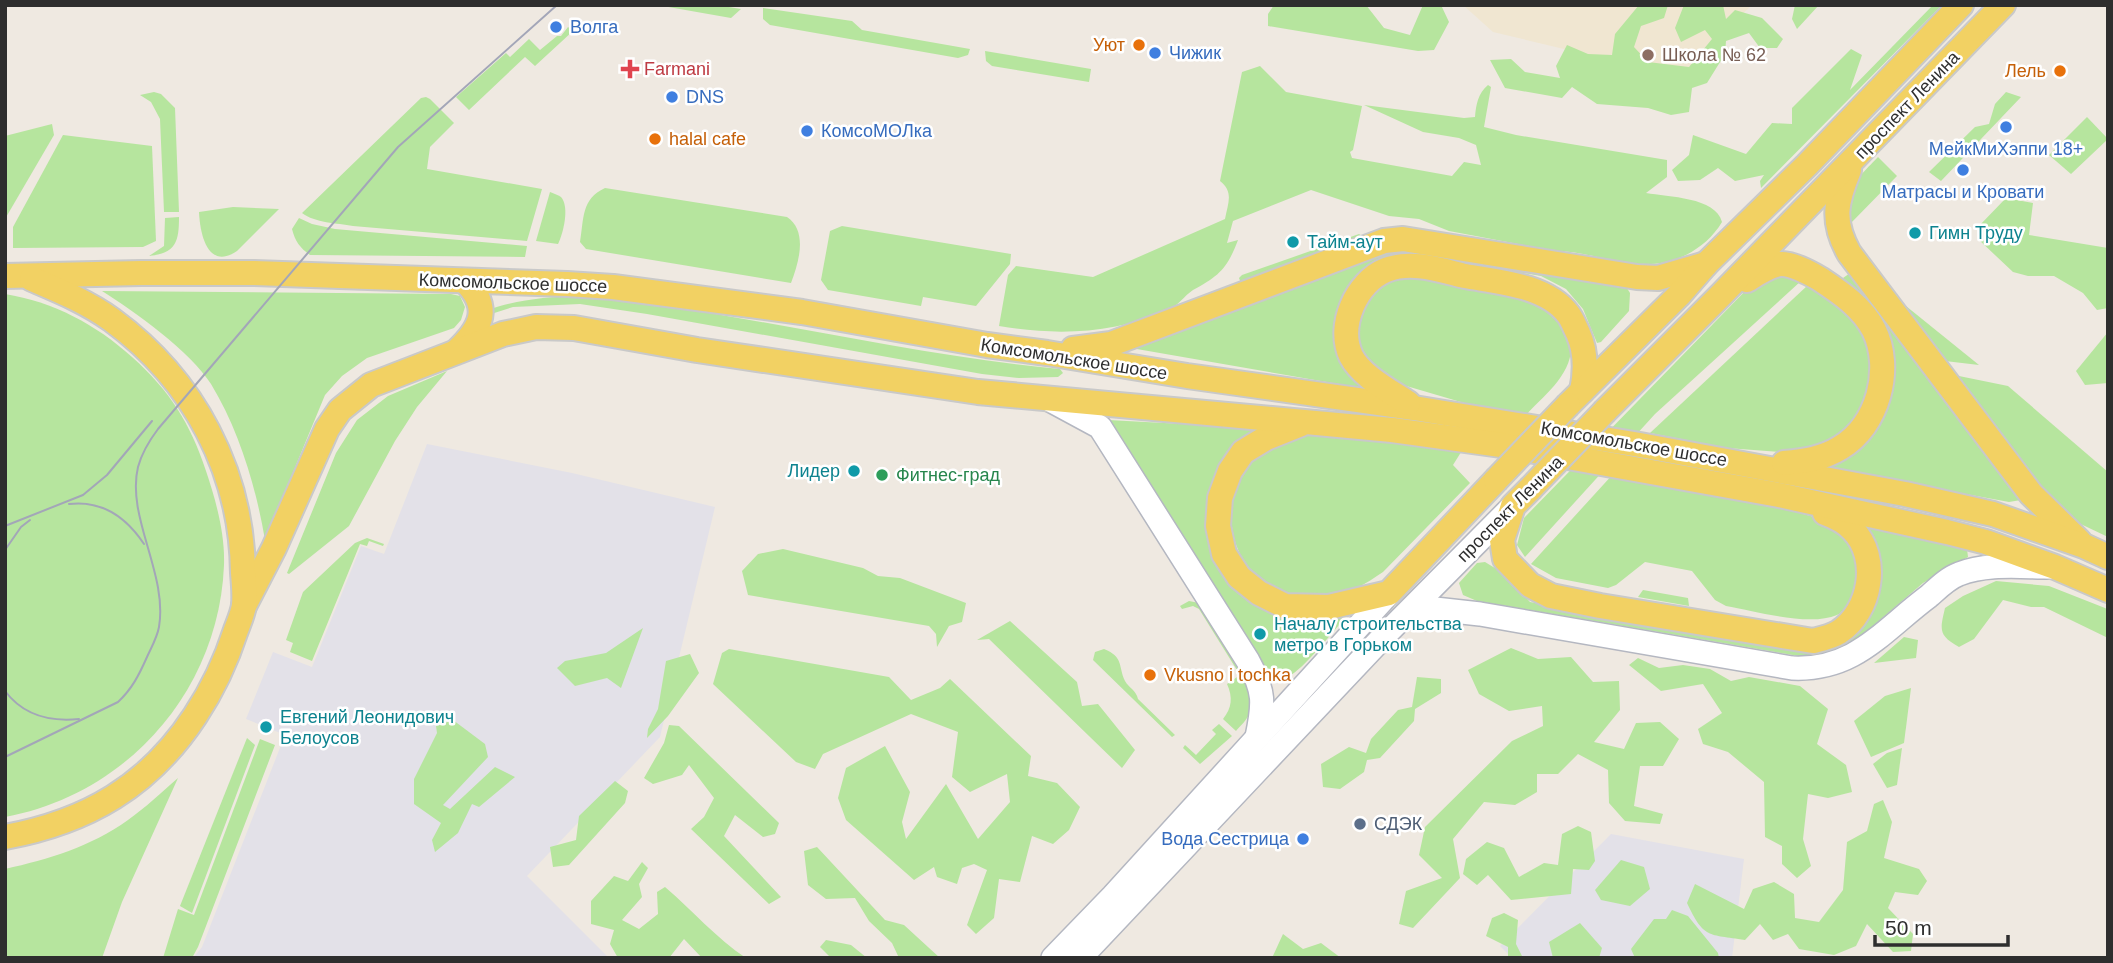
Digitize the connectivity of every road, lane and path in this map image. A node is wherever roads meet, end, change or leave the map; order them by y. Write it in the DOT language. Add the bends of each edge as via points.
graph roads {
  1 [pos="1961,5"];
  2 [pos="2003,5"];
  3 [pos="1853,160"];
  4 [pos="1706,264"];
  5 [pos="15,276"];
  6 [pos="465,281"];
  7 [pos="1722,295"];
  8 [pos="1047,352"];
  9 [pos="455,353"];
  10 [pos="1575,398"];
  11 [pos="1050,400"];
  12 [pos="1414,408"];
  13 [pos="1305,422"];
  14 [pos="1758,466"];
  15 [pos="1779,495"];
  16 [pos="1522,498"];
  17 [pos="2084,546"];
  18 [pos="2108,557"];
  19 [pos="2055,567"];
  20 [pos="2108,590"];
  21 [pos="1389,593"];
  22 [pos="244,606"];
  23 [pos="1401,620"];
  24 [pos="1257,737"];
  25 [pos="5,837"];
  26 [pos="1053,958"];
  27 [pos="1080,958"];
  1 -- 4 [label="main road, проспект Ленина"];
  2 -- 3 [label="main road, проспект Ленина"];
  3 -- 7 [label="main road, проспект Ленина"];
  3 -- 17 [label="main road" via="1837,200 1837,224 1849,253 2031,494"];
  4 -- 8 [label="main road" via="1658,278 1637,277 1403,239 1384,241 1111,344"];
  4 -- 10 [label="main road, проспект Ленина"];
  5 -- 6 [label="main road, Комсомольское шоссе" via="215,273"];
  5 -- 22 [label="main road" via="78,299 110,319 154,356 187,395 225,464 243,553"];
  6 -- 8 [label="main road, Комсомольское шоссе" via="613,287"];
  6 -- 9 [label="main road" via="477,292 480,321 472,337"];
  7 -- 14 [label="main road" via="1768,267 1784,263 1854,303 1873,329 1881,350 1878,398 1855,436 1814,460"];
  7 -- 16 [label="main road, проспект Ленина, bridge"];
  8 -- 12 [label="main road, Комсомольское шоссе"];
  9 -- 11 [label="main road, Комсомольское шоссе" via="536,327 574,328"];
  9 -- 22 [label="main road, Комсомольское шоссе" via="371,385 340,410"];
  10 -- 12 [label="main road" via="1586,372 1580,340 1568,314 1548,297 1415,265 1387,270 1366,283 1351,307 1347,333 1351,356 1371,379"];
  10 -- 21 [label="main road, проспект Ленина, bridge"];
  11 -- 13 [label="main road, Комсомольское шоссе"];
  11 -- 24 [label="main road" via="1100,427 1248,661 1262,690"];
  12 -- 14 [label="main road, Комсомольское шоссе"];
  13 -- 15 [label="main road, Комсомольское шоссе" via="1501,445"];
  13 -- 21 [label="main road" via="1243,452 1230,471 1220,498 1218,526 1224,554 1239,577 1285,606 1329,607"];
  14 -- 17 [label="main road, Комсомольское шоссе" via="1993,514"];
  15 -- 16 [label="main road" via="1842,519 1864,547 1869,564 1865,596 1851,622 1837,634 1813,641 1783,638 1551,596 1530,585 1505,559 1502,541"];
  15 -- 19 [label="main road, Комсомольское шоссе" via="1986,542"];
  16 -- 23 [label="main road, проспект Ленина"];
  17 -- 18 [label="main road, Комсомольское шоссе"];
  19 -- 20 [label="main road, Комсомольское шоссе"];
  19 -- 23 [label="main road" via="1980,568 1956,575 1857,654 1814,669 1480,614 1435,610"];
  21 -- 24 [label="main road, проспект Ленина"];
  22 -- 25 [label="main road" via="210,694 158,763 97,808 61,824"];
  23 -- 27 [label="main road, проспект Ленина"];
  24 -- 26 [label="main road, проспект Ленина"];
}
